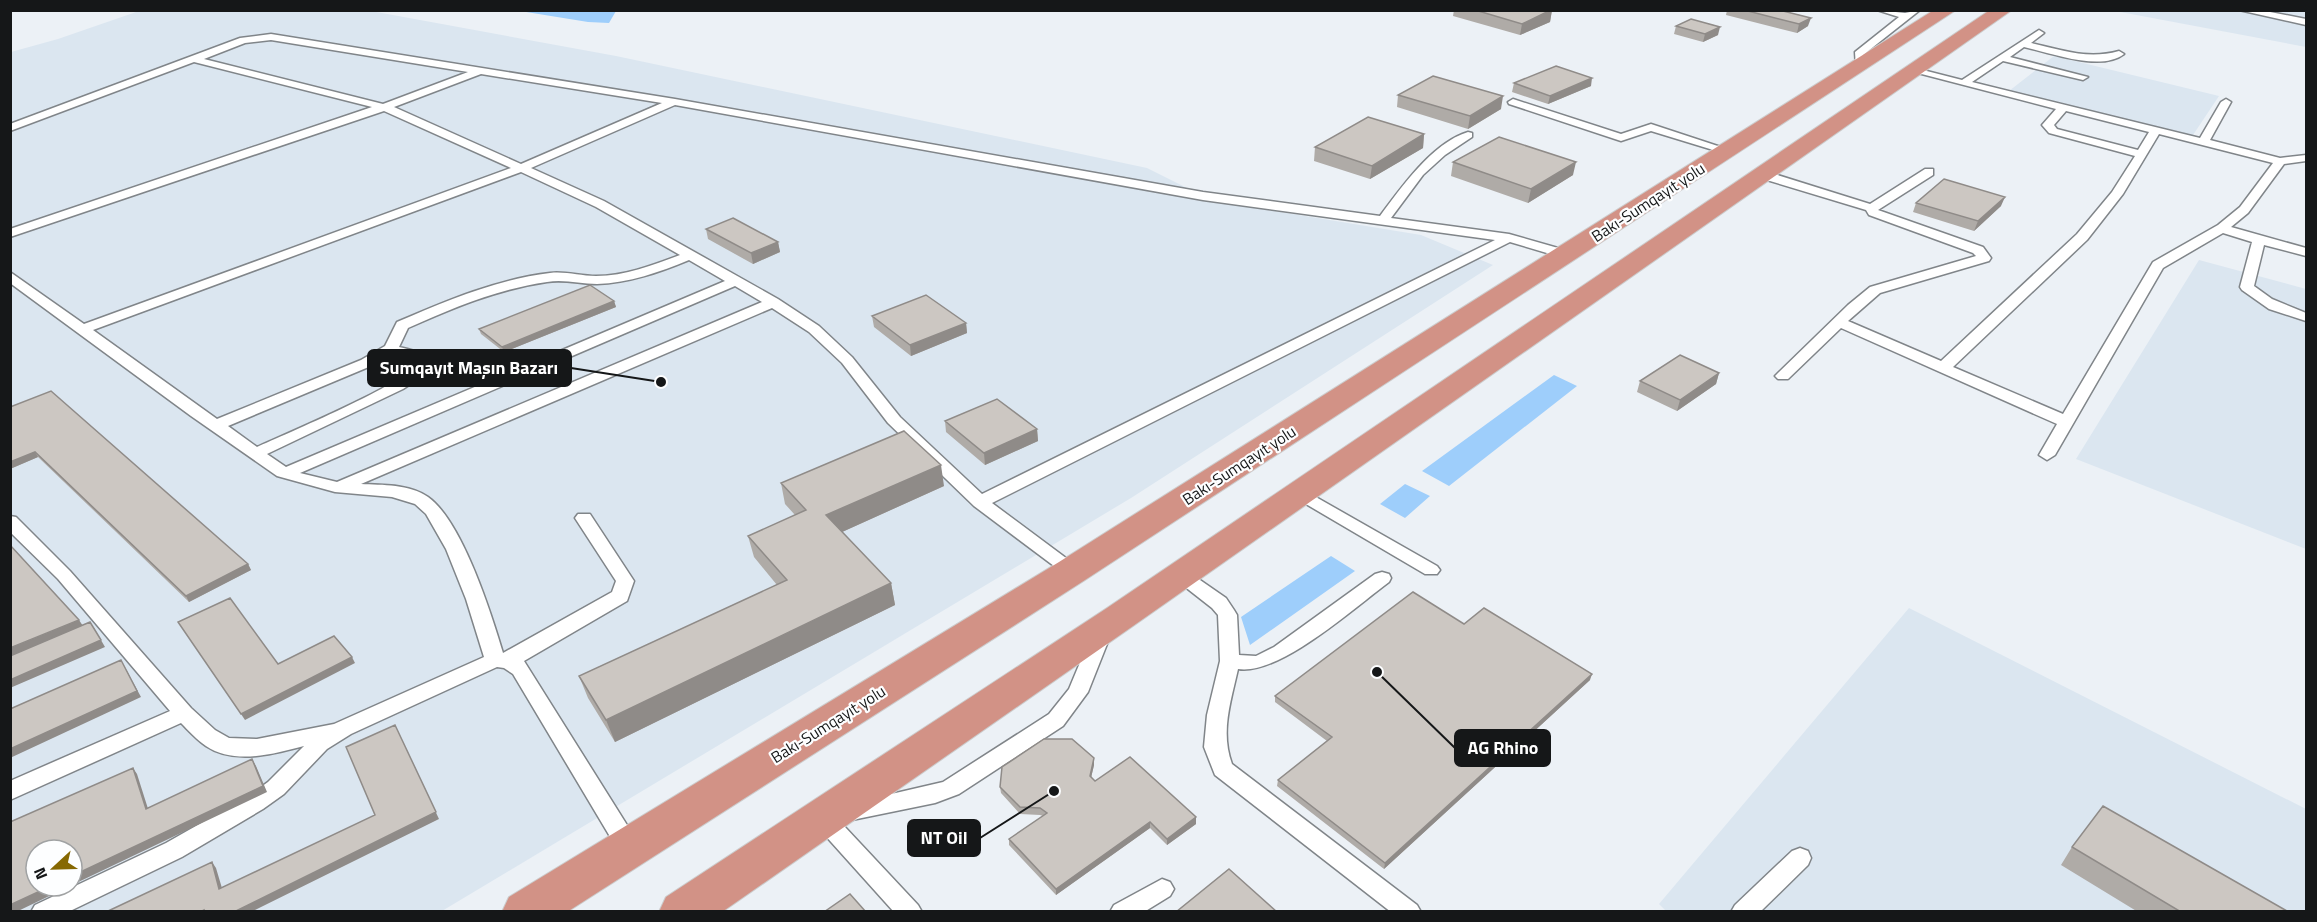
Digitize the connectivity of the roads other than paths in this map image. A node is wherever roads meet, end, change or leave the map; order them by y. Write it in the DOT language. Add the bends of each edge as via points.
graph roads {
  1 [pos="1881,10"];
  2 [pos="1947,10"];
  3 [pos="2003,10"];
  4 [pos="2243,10"];
  5 [pos="1912,13"];
  6 [pos="2307,22"];
  7 [pos="2039,33"];
  8 [pos="2024,44"];
  9 [pos="2119,54"];
  10 [pos="2002,58"];
  11 [pos="193,59"];
  12 [pos="1860,66"];
  13 [pos="479,71"];
  14 [pos="1915,71"];
  15 [pos="2083,77"];
  16 [pos="1964,83"];
  17 [pos="675,102"];
  18 [pos="1513,102"];
  19 [pos="2226,102"];
  20 [pos="384,107"];
  21 [pos="2064,107"];
  22 [pos="10,128"];
  23 [pos="2156,130"];
  24 [pos="1468,135"];
  25 [pos="2204,141"];
  26 [pos="1727,151"];
  27 [pos="2142,154"];
  28 [pos="2307,158"];
  29 [pos="2280,161"];
  30 [pos="522,168"];
  31 [pos="1929,172"];
  32 [pos="1764,175"];
  33 [pos="1871,208"];
  34 [pos="1382,222"];
  35 [pos="2222,228"];
  36 [pos="10,233"];
  37 [pos="1509,238"];
  38 [pos="2259,240"];
  39 [pos="2307,252"];
  40 [pos="691,255"];
  41 [pos="1568,255"];
  42 [pos="10,276"];
  43 [pos="736,281"];
  44 [pos="773,302"];
  45 [pos="2307,317"];
  46 [pos="1839,322"];
  47 [pos="82,329"];
  48 [pos="391,349"];
  49 [pos="1943,368"];
  50 [pos="1783,376"];
  51 [pos="2067,422"];
  52 [pos="216,425"];
  53 [pos="257,453"];
  54 [pos="2047,455"];
  55 [pos="285,473"];
  56 [pos="340,488"];
  57 [pos="1300,493"];
  58 [pos="980,502"];
  59 [pos="584,518"];
  60 [pos="10,521"];
  61 [pos="1431,570"];
  62 [pos="1072,571"];
  63 [pos="1181,575"];
  64 [pos="1382,578"];
  65 [pos="1104,628"];
  66 [pos="502,660"];
  67 [pos="1230,661"];
  68 [pos="184,713"];
  69 [pos="344,728"];
  70 [pos="10,791"];
  71 [pos="822,816"];
  72 [pos="630,849"];
  73 [pos="1800,858"];
  74 [pos="1162,889"];
  75 [pos="43,912"];
  76 [pos="526,912"];
  77 [pos="683,912"];
  78 [pos="910,912"];
  79 [pos="1122,912"];
  80 [pos="1409,912"];
  81 [pos="1743,912"];
  1 -- 5 [label="lane"];
  2 -- 12 [label="highway, Bakı-Sumqayıt yolu"];
  3 -- 14 [label="highway"];
  4 -- 6 [label="lane"];
  5 -- 12 [label="lane" via="1858,54"];
  7 -- 8 [label="lane"];
  8 -- 9 [label="lane" via="2092,59"];
  8 -- 10 [label="lane"];
  10 -- 15 [label="lane"];
  10 -- 16 [label="lane"];
  11 -- 13 [label="lane" via="262,36"];
  11 -- 20 [label="lane"];
  11 -- 22 [label="lane"];
  12 -- 26 [label="highway, Bakı-Sumqayıt yolu"];
  13 -- 17 [label="lane"];
  13 -- 20 [label="lane"];
  14 -- 16 [label="lane"];
  14 -- 32 [label="highway"];
  16 -- 21 [label="lane"];
  17 -- 30 [label="lane"];
  17 -- 34 [label="lane" via="1203,196"];
  18 -- 26 [label="lane" via="1621,138 1652,127"];
  19 -- 25 [label="lane"];
  20 -- 30 [label="lane"];
  20 -- 36 [label="lane"];
  21 -- 23 [label="lane"];
  21 -- 27 [label="lane" via="2048,125 2053,131"];
  23 -- 25 [label="lane"];
  23 -- 27 [label="lane"];
  24 -- 34 [label="lane" via="1419,172"];
  25 -- 29 [label="lane"];
  26 -- 41 [label="highway, Bakı-Sumqayıt yolu"];
  27 -- 49 [label="lane" via="2117,194 2082,237"];
  28 -- 29 [label="lane"];
  29 -- 35 [label="lane" via="2244,210"];
  30 -- 40 [label="lane" via="600,204"];
  30 -- 47 [label="lane"];
  31 -- 33 [label="lane"];
  32 -- 33 [label="lane"];
  32 -- 57 [label="highway"];
  33 -- 46 [label="lane" via="1883,217 1978,250 1984,258 1875,290"];
  34 -- 37 [label="lane"];
  35 -- 38 [label="lane"];
  35 -- 51 [label="lane" via="2158,265"];
  37 -- 41 [label="lane"];
  37 -- 58 [label="lane"];
  38 -- 39 [label="lane"];
  38 -- 45 [label="lane" via="2247,287 2259,299"];
  40 -- 43 [label="lane"];
  40 -- 48 [label="lane" via="635,276 593,280 570,275 501,289 402,325"];
  41 -- 62 [label="highway, Bakı-Sumqayıt yolu"];
  42 -- 47 [label="lane"];
  43 -- 44 [label="lane"];
  43 -- 55 [label="lane"];
  44 -- 56 [label="lane"];
  44 -- 58 [label="lane" via="814,329 847,360 894,420"];
  46 -- 49 [label="lane"];
  46 -- 50 [label="lane"];
  47 -- 52 [label="lane"];
  48 -- 52 [label="lane"];
  48 -- 53 [label="lane" via="425,362 421,371 398,386"];
  49 -- 51 [label="lane"];
  51 -- 54 [label="lane"];
  52 -- 53 [label="lane"];
  53 -- 55 [label="lane"];
  55 -- 56 [label="lane"];
  56 -- 66 [label="lane" via="401,492 423,501 436,516 468,576"];
  57 -- 61 [label="lane"];
  57 -- 63 [label="highway"];
  58 -- 62 [label="lane"];
  59 -- 66 [label="lane" via="625,580 620,596"];
  60 -- 68 [label="lane" via="64,575"];
  62 -- 72 [label="highway, Bakı-Sumqayıt yolu"];
  63 -- 65 [label="highway"];
  63 -- 67 [label="lane" via="1219,603 1227,615"];
  64 -- 67 [label="lane" via="1281,652 1260,662"];
  65 -- 71 [label="highway"];
  65 -- 71 [label="lane" via="1078,692 1056,720 951,788"];
  66 -- 69 [label="lane"];
  66 -- 72 [label="lane" via="520,669"];
  67 -- 80 [label="lane" via="1217,715 1215,747 1223,769"];
  68 -- 69 [label="lane" via="215,741 235,749"];
  68 -- 70 [label="lane"];
  69 -- 75 [label="lane" via="320,742 283,781 255,803 174,850"];
  71 -- 77 [label="highway"];
  71 -- 78 [label="lane"];
  72 -- 76 [label="highway, Bakı-Sumqayıt yolu"];
  73 -- 81 [label="lane"];
  74 -- 79 [label="lane"];
}
